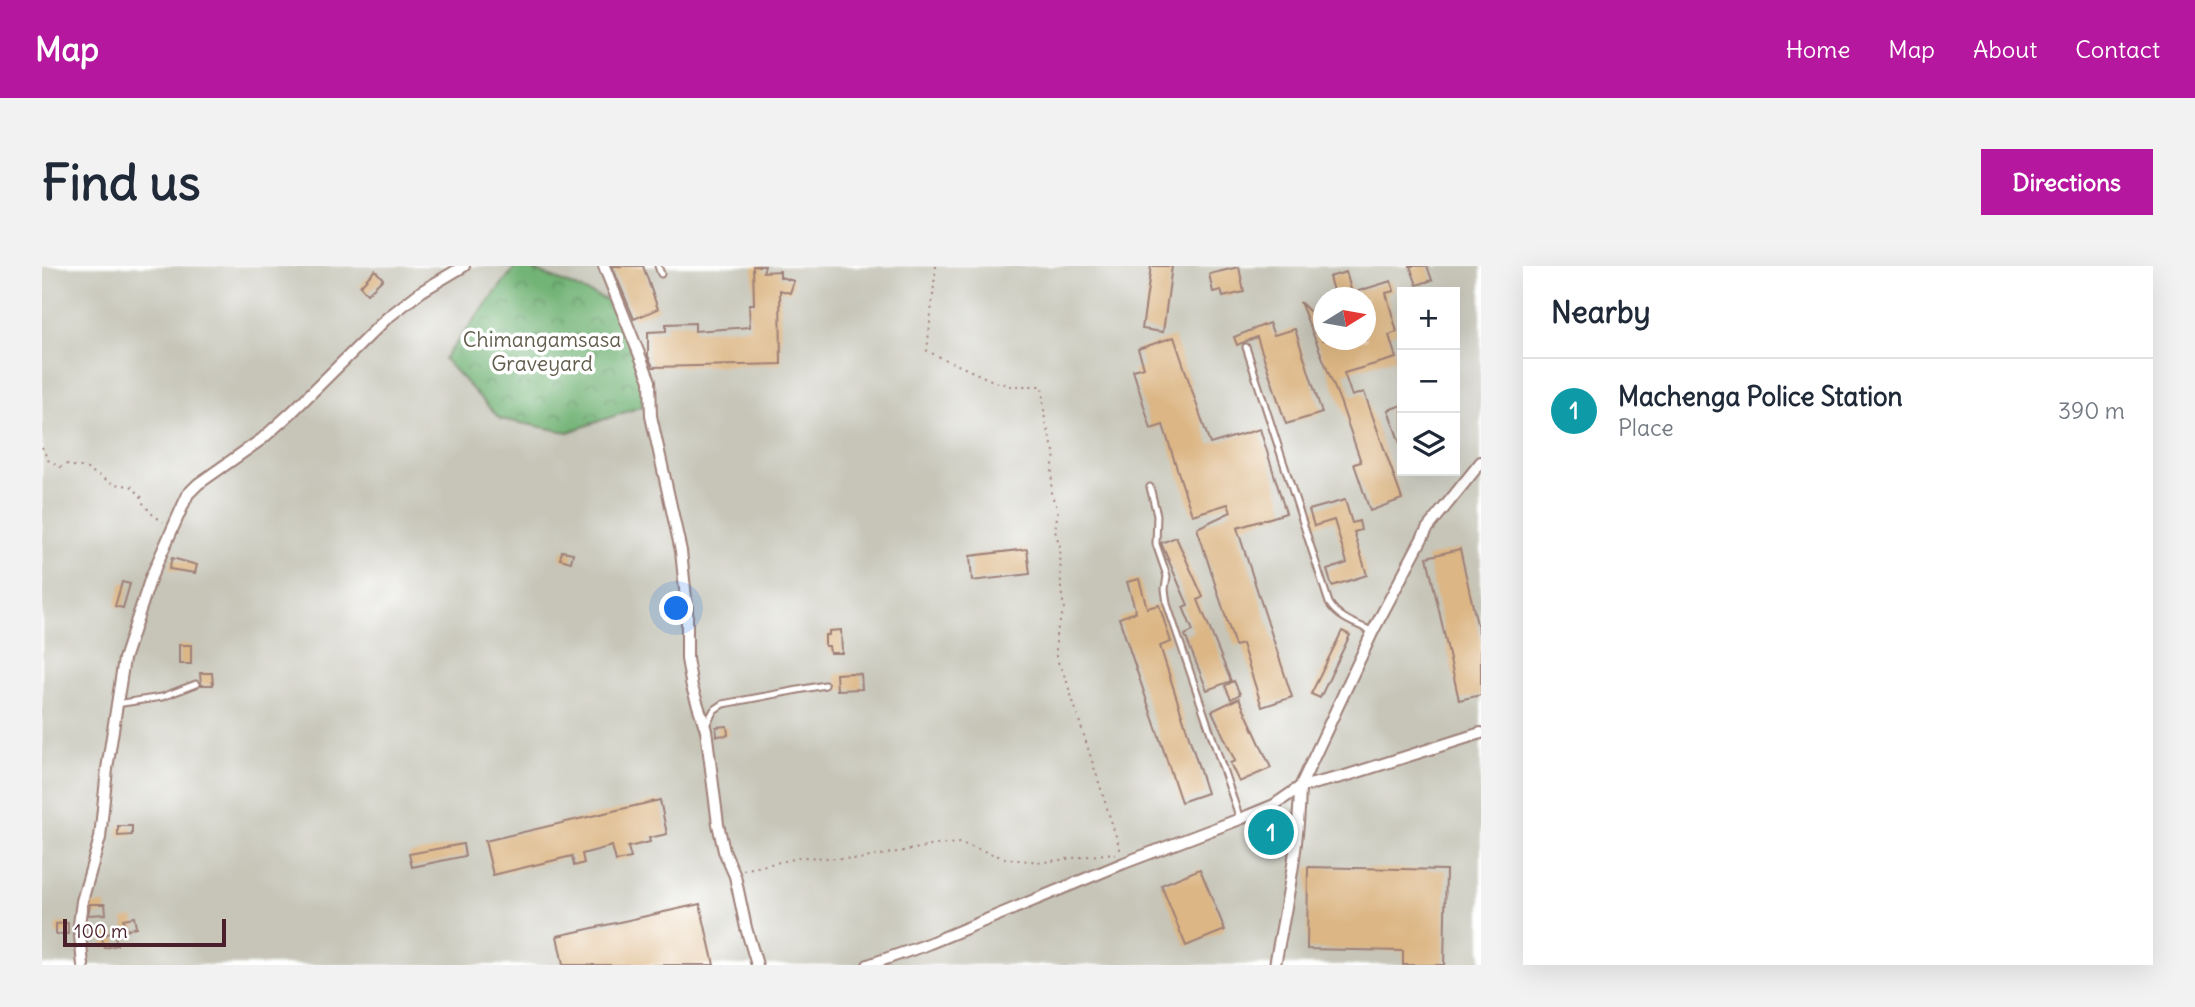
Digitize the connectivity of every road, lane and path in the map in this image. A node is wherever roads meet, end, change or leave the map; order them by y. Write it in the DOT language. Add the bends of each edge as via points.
graph roads {
  1 [pos="464,266"];
  2 [pos="604,266"];
  3 [pos="659,266"];
  4 [pos="936,266"];
  5 [pos="661,274"];
  6 [pos="1246,347"];
  7 [pos="42,447"];
  8 [pos="1481,462"];
  9 [pos="1150,487"];
  10 [pos="172,527"];
  11 [pos="1373,631"];
  12 [pos="196,684"];
  13 [pos="825,685"];
  14 [pos="116,704"];
  15 [pos="706,730"];
  16 [pos="1481,733"];
  17 [pos="1300,787"];
  18 [pos="1240,819"];
  19 [pos="1124,863"];
  20 [pos="729,864"];
  21 [pos="83,965"];
  22 [pos="757,965"];
  23 [pos="868,965"];
  24 [pos="1275,965"];
  1 -- 10 [label="street" via="387,318 292,412 198,484"];
  2 -- 15 [label="street" via="650,381 651,416 681,551 687,659"];
  3 -- 5 [label="lane"];
  4 -- 19 [label="path" via="927,351 993,381 1042,386 1045,421 1055,455 1051,494 1058,509 1055,531 1064,609 1056,634 1056,658"];
  6 -- 11 [label="lane" via="1329,603 1343,618"];
  7 -- 10 [label="path" via="48,460 60,467 84,467 114,484 131,486 153,515"];
  8 -- 11 [label="street" via="1427,529"];
  9 -- 18 [label="lane" via="1157,515 1156,544 1167,576 1167,604"];
  10 -- 14 [label="street" via="134,625"];
  11 -- 17 [label="street"];
  12 -- 14 [label="lane" via="162,697"];
  13 -- 15 [label="lane" via="723,704 713,710"];
  14 -- 21 [label="street" via="100,838 82,901"];
  15 -- 20 [label="street" via="718,824"];
  16 -- 17 [label="street"];
  17 -- 18 [label="street" via="1274,805"];
  17 -- 24 [label="street"];
  18 -- 19 [label="street"];
  19 -- 20 [label="path" via="1114,853 1043,862 1007,859 960,843 859,859 803,858 743,870"];
  19 -- 23 [label="street"];
  20 -- 22 [label="street"];
}
